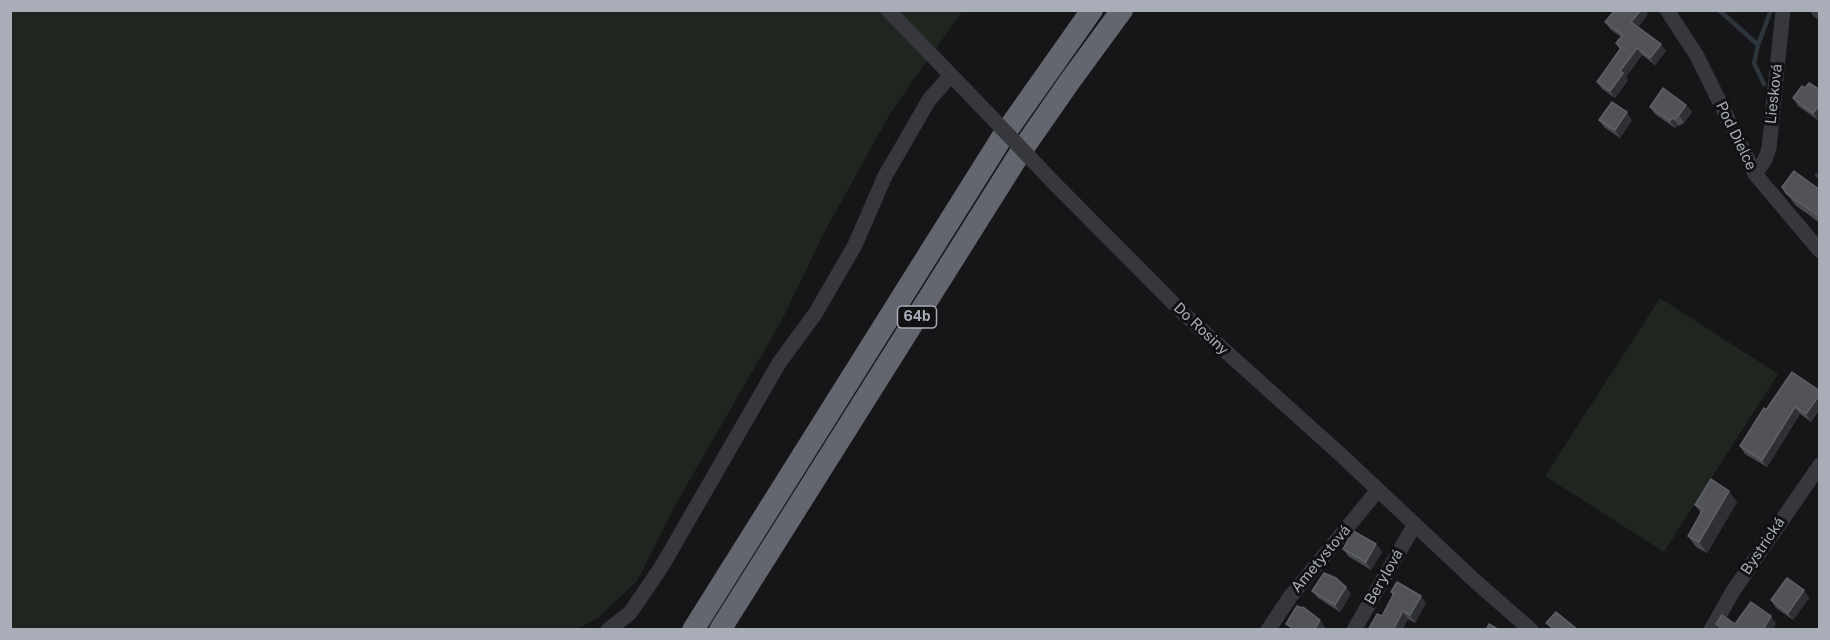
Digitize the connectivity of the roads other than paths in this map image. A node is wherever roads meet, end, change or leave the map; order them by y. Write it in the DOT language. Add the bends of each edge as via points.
graph roads {
  1 [pos="888,10"];
  2 [pos="1092,10"];
  3 [pos="1122,10"];
  4 [pos="1667,10"];
  5 [pos="1783,10"];
  6 [pos="951,75"];
  7 [pos="1755,174"];
  8 [pos="1820,251"];
  9 [pos="1820,465"];
  10 [pos="1378,490"];
  11 [pos="1415,524"];
  12 [pos="608,630"];
  13 [pos="693,630"];
  14 [pos="720,630"];
  15 [pos="1268,630"];
  16 [pos="1354,630"];
  17 [pos="1531,630"];
  18 [pos="1711,630"];
  1 -- 6 [label="street, Do Rosiny"];
  2 -- 13 [label="highway, 64b" via="1001,139"];
  3 -- 14 [label="highway, 64b" via="1020,153"];
  4 -- 7 [label="street, Pod Dielce" via="1697,56"];
  5 -- 7 [label="street, Liesková" via="1768,148"];
  6 -- 10 [label="street, Do Rosiny, bridge" via="1183,313"];
  6 -- 12 [label="street" via="929,100 885,176 855,245 815,314 779,363 662,566 630,612"];
  7 -- 8 [label="street, Pod Dielce"];
  9 -- 18 [label="street, Bystrická" via="1733,591"];
  10 -- 11 [label="street, Do Rosiny"];
  10 -- 15 [label="street, Ametystová" via="1290,597"];
  11 -- 16 [label="street, Berylová"];
  11 -- 17 [label="street, Do Rosiny"];
}
